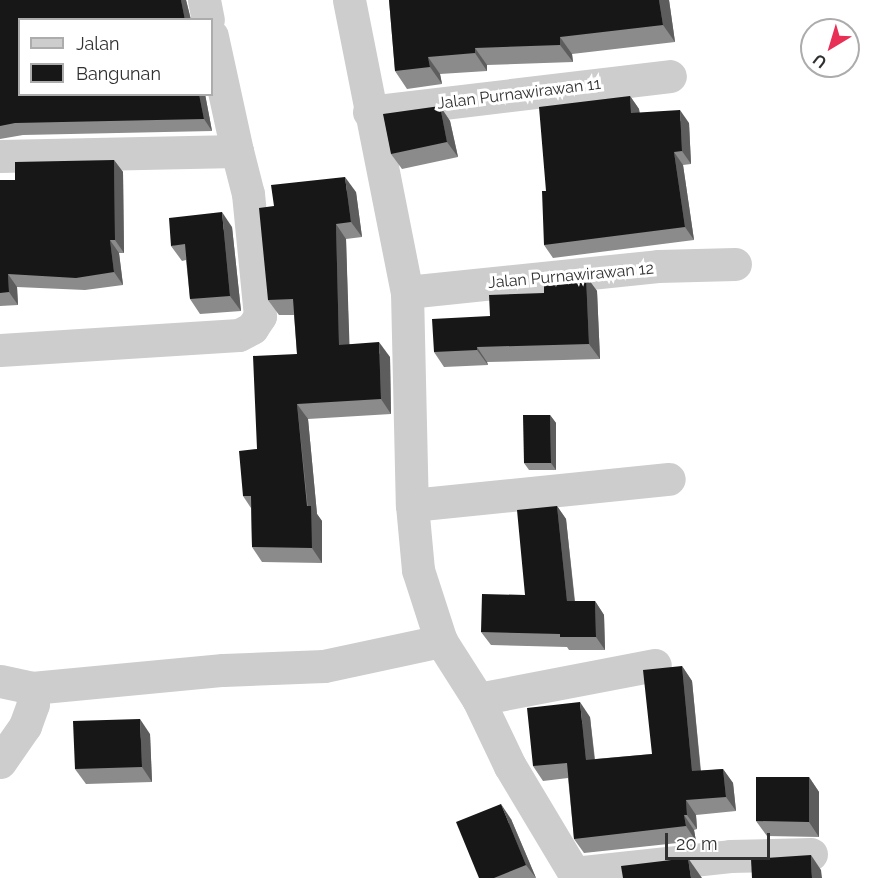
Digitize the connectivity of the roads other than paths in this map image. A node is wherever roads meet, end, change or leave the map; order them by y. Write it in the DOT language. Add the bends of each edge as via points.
graph roads {
  1 [pos="204,0"];
  2 [pos="349,0"];
  3 [pos="208,18"];
  4 [pos="213,41"];
  5 [pos="670,76"];
  6 [pos="369,112"];
  7 [pos="237,152"];
  8 [pos="0,156"];
  9 [pos="735,264"];
  10 [pos="407,291"];
  11 [pos="0,350"];
  12 [pos="669,479"];
  13 [pos="412,505"];
  14 [pos="441,641"];
  15 [pos="655,665"];
  16 [pos="0,681"];
  17 [pos="32,688"];
  18 [pos="478,699"];
  19 [pos="0,762"];
  20 [pos="811,854"];
  21 [pos="575,876"];
  1 -- 3 [label="street"];
  2 -- 6 [label="street"];
  4 -- 7 [label="street"];
  5 -- 6 [label="street, Jalan Purnawirawan 11"];
  6 -- 10 [label="street"];
  7 -- 8 [label="street"];
  7 -- 11 [label="street" via="248,194 260,316 252,328 239,335"];
  9 -- 10 [label="street, Jalan Purnawirawan 12" via="658,266"];
  10 -- 13 [label="street"];
  12 -- 13 [label="street"];
  13 -- 14 [label="street" via="418,570"];
  14 -- 17 [label="street" via="324,666 223,670"];
  14 -- 18 [label="street"];
  15 -- 18 [label="street"];
  16 -- 17 [label="street"];
  17 -- 19 [label="street" via="33,704 25,726"];
  18 -- 21 [label="street" via="510,766"];
  20 -- 21 [label="street" via="730,856"];
}
